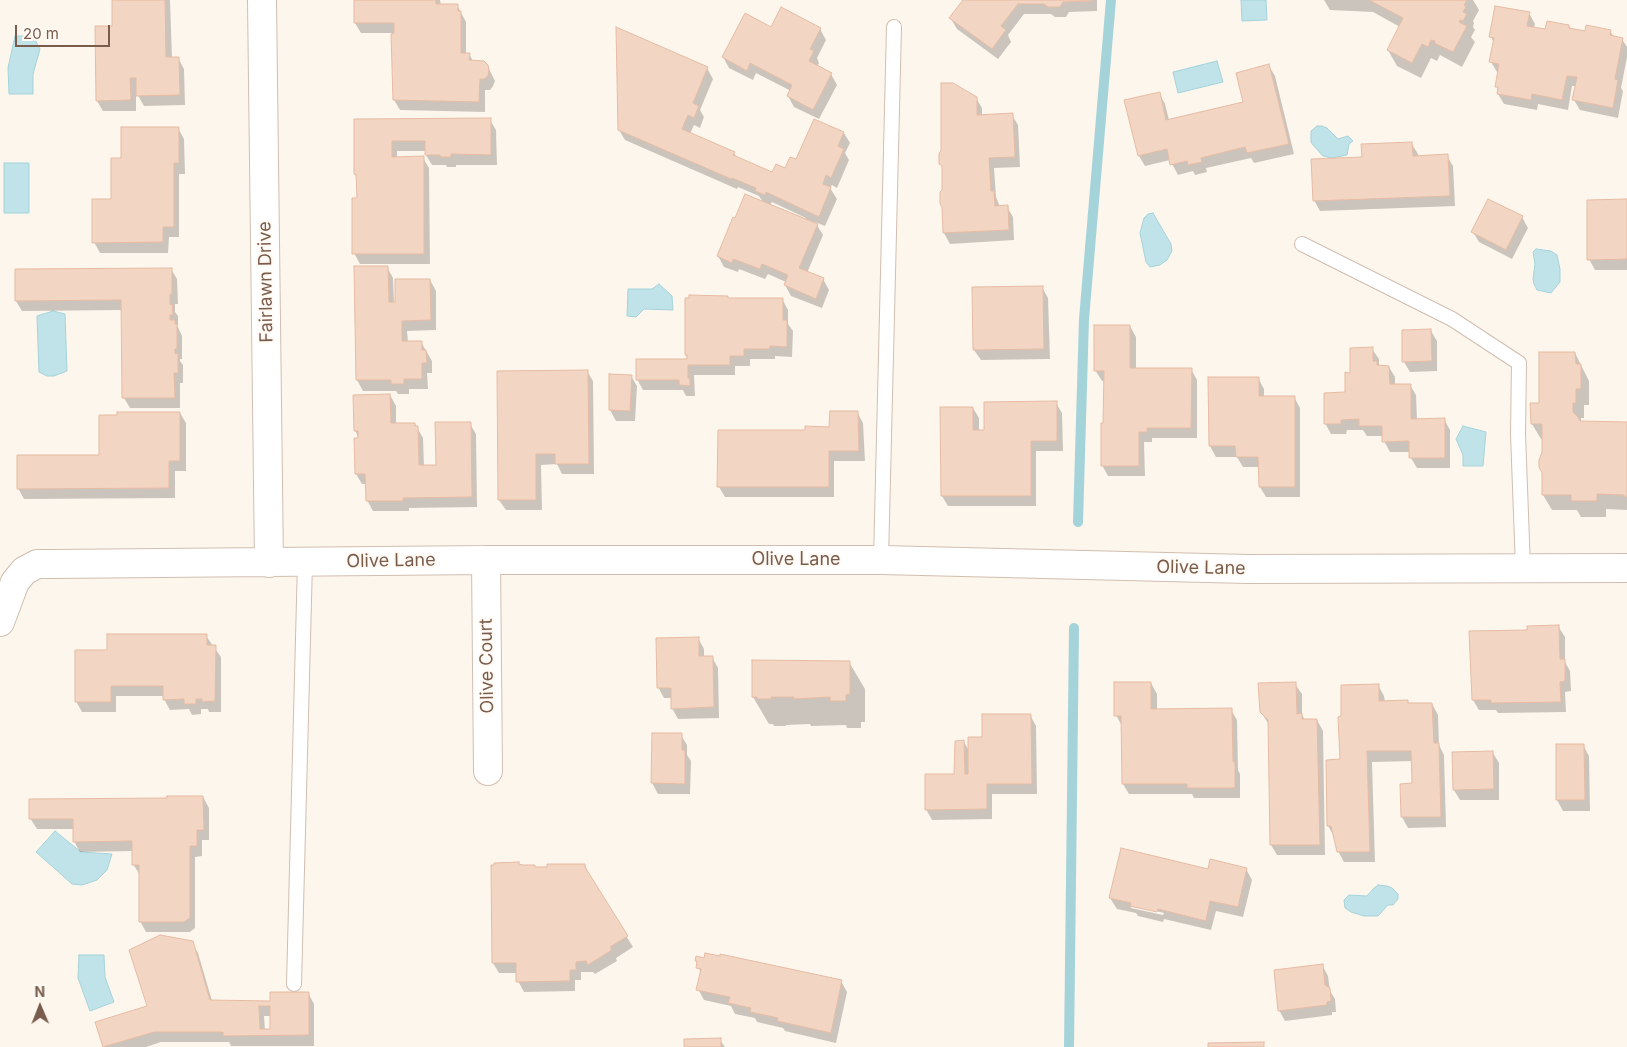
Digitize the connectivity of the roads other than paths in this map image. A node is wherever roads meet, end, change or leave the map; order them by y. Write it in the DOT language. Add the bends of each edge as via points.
graph roads {
  1 [pos="262,0"];
  2 [pos="894,27"];
  3 [pos="1302,244"];
  4 [pos="486,560"];
  5 [pos="881,560"];
  6 [pos="305,562"];
  7 [pos="269,563"];
  8 [pos="1523,568"];
  9 [pos="1627,568"];
  10 [pos="0,622"];
  11 [pos="488,772"];
  12 [pos="294,984"];
  1 -- 7 [label="street, Fairlawn Drive"];
  2 -- 5 [label="lane"];
  3 -- 8 [label="lane" via="1452,319 1519,363"];
  4 -- 5 [label="street, Olive Lane"];
  4 -- 6 [label="street, Olive Lane"];
  4 -- 11 [label="street, Olive Court"];
  5 -- 8 [label="street, Olive Lane" via="1248,569"];
  6 -- 7 [label="street, Olive Lane"];
  6 -- 12 [label="lane"];
  7 -- 10 [label="street, Olive Lane" via="38,564 24,571 14,582"];
  8 -- 9 [label="street, Olive Lane"];
}
